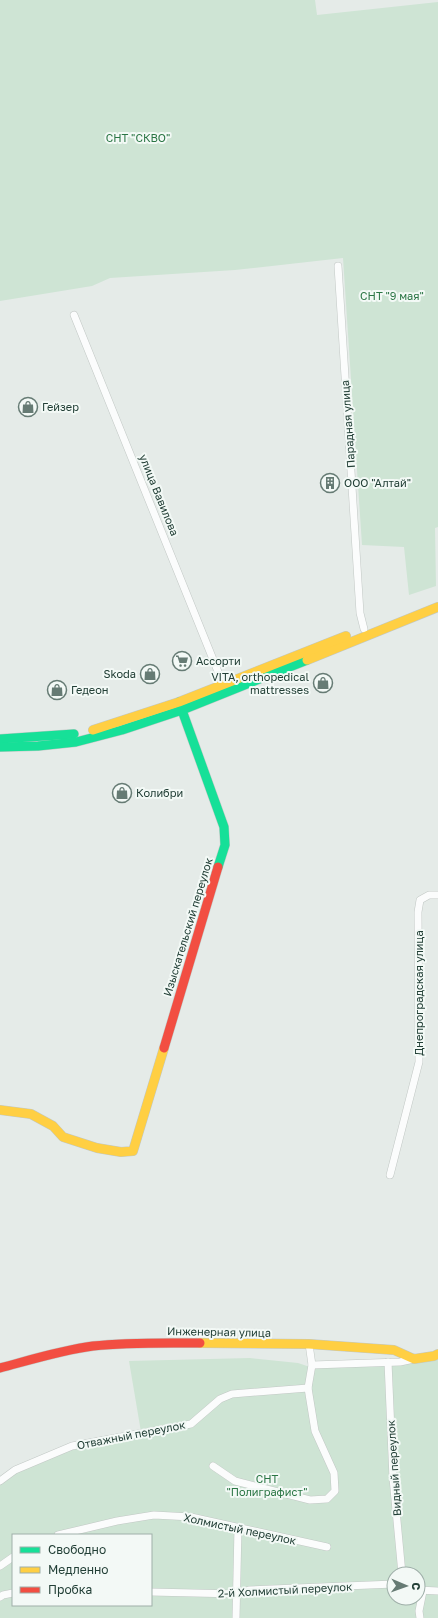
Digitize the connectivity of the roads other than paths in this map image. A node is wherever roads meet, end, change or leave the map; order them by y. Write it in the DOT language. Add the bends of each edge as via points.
graph roads {
  1 [pos="338,266"];
  2 [pos="74,315"];
  3 [pos="438,599"];
  4 [pos="438,607"];
  5 [pos="364,629"];
  6 [pos="223,684"];
  7 [pos="180,706"];
  8 [pos="0,739"];
  9 [pos="0,747"];
  10 [pos="438,895"];
  11 [pos="0,1110"];
  12 [pos="390,1175"];
  13 [pos="309,1344"];
  14 [pos="438,1354"];
  15 [pos="414,1359"];
  16 [pos="388,1362"];
  17 [pos="312,1365"];
  18 [pos="0,1368"];
  19 [pos="308,1388"];
  20 [pos="213,1466"];
  21 [pos="0,1481"];
  22 [pos="238,1528"];
  23 [pos="62,1534"];
  24 [pos="327,1547"];
  25 [pos="12,1558"];
  26 [pos="0,1566"];
  27 [pos="401,1566"];
  28 [pos="386,1584"];
  29 [pos="426,1590"];
  30 [pos="438,1591"];
  31 [pos="152,1592"];
  32 [pos="12,1593"];
  33 [pos="237,1594"];
  34 [pos="0,1597"];
  35 [pos="420,1606"];
  36 [pos="236,1618"];
  37 [pos="420,1618"];
  1 -- 5 [label="street, Парадная улица" via="360,606"];
  2 -- 6 [label="street, улица Вавилова"];
  3 -- 5 [label="street"];
  4 -- 7 [label="street"];
  5 -- 6 [label="street"];
  6 -- 7 [label="street"];
  7 -- 8 [label="street" via="75,734"];
  7 -- 9 [label="street" via="122,730 76,742"];
  7 -- 11 [label="street, Изыскательский переулок" via="224,827 226,845 133,1152 98,1148 63,1137 53,1126 31,1114"];
  10 -- 12 [label="street, Днепроградская улица" via="429,895 420,900 419,1062"];
  13 -- 15 [label="street, Инженерная улица" via="394,1350"];
  13 -- 17 [label="street"];
  13 -- 18 [label="street, Инженерная улица" via="147,1343 92,1346"];
  14 -- 15 [label="street"];
  15 -- 16 [label="street"];
  16 -- 17 [label="street"];
  16 -- 27 [label="street, Видный переулок" via="393,1478"];
  17 -- 19 [label="street"];
  19 -- 20 [label="street" via="315,1431 334,1473 336,1491 328,1499 310,1500 235,1481"];
  19 -- 21 [label="street, Отважный переулок" via="232,1394 220,1399 191,1424 72,1446 15,1470"];
  22 -- 23 [label="street, Холмистый переулок" via="191,1517 154,1515"];
  22 -- 24 [label="street, Холмистый переулок"];
  22 -- 33 [label="street"];
  25 -- 26 [label="street"];
  28 -- 33 [label="street, 2-й Холмистый переулок" via="249,1590"];
  29 -- 30 [label="street"];
  31 -- 33 [label="street, 2-й Холмистый переулок"];
  32 -- 34 [label="street"];
  33 -- 36 [label="street"];
  35 -- 37 [label="street"];
}
